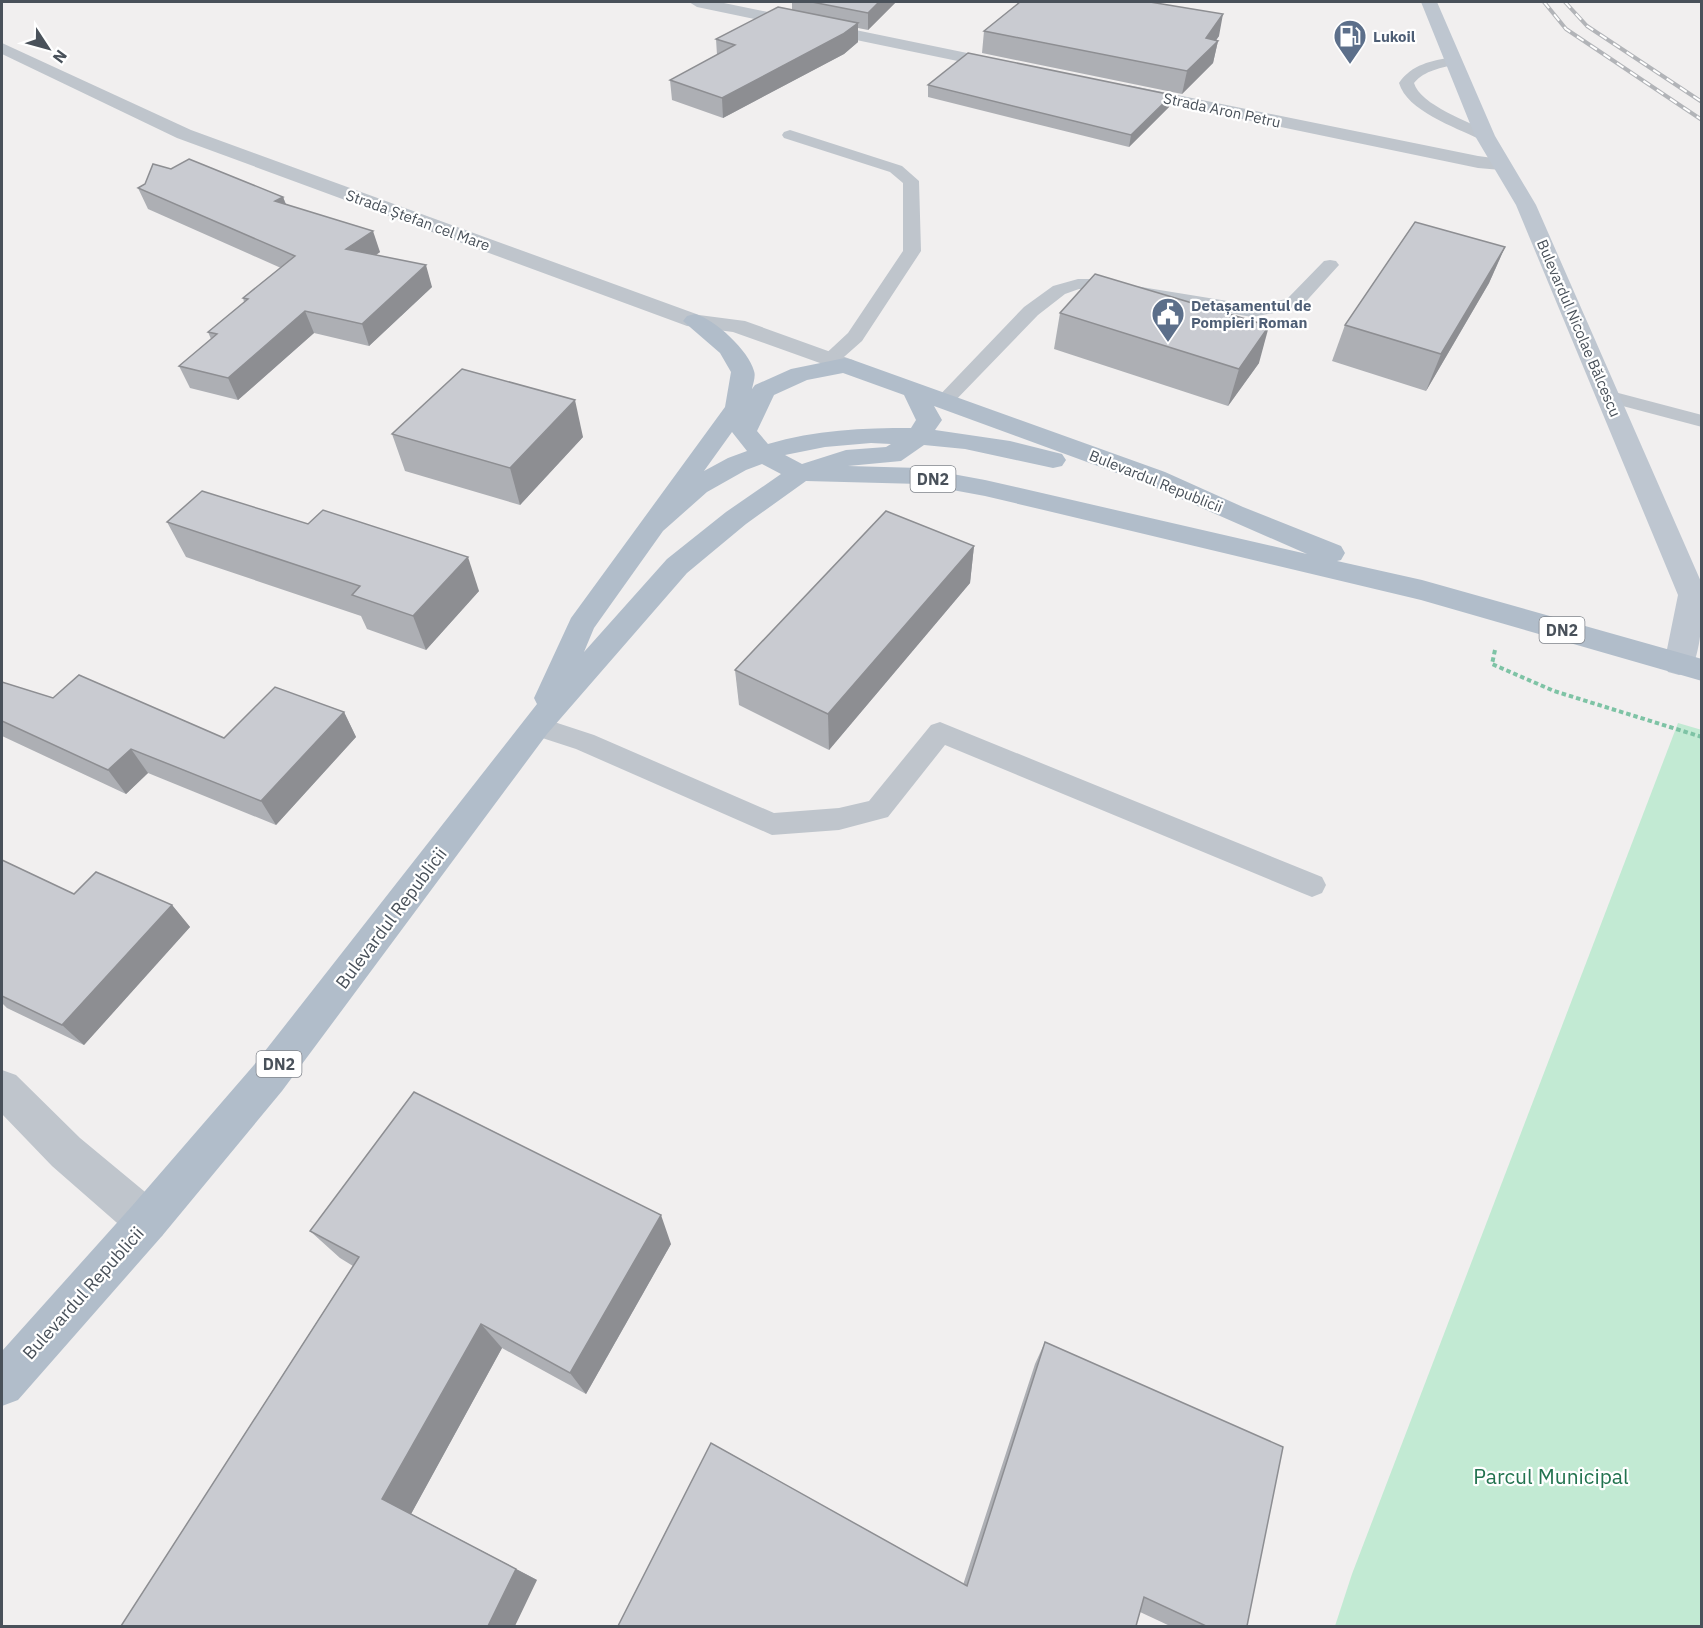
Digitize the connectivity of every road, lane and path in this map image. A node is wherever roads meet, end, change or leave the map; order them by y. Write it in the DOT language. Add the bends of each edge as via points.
graph roads {
  1 [pos="697,2"];
  2 [pos="780,2"];
  3 [pos="1429,2"];
  4 [pos="763,15"];
  5 [pos="2,48"];
  6 [pos="1453,62"];
  7 [pos="1021,69"];
  8 [pos="1114,88"];
  9 [pos="790,135"];
  10 [pos="1485,136"];
  11 [pos="1501,164"];
  12 [pos="1330,265"];
  13 [pos="695,321"];
  14 [pos="837,362"];
  15 [pos="764,390"];
  16 [pos="915,391"];
  17 [pos="1608,396"];
  18 [pos="945,401"];
  19 [pos="737,407"];
  20 [pos="1701,421"];
  21 [pos="919,436"];
  22 [pos="764,455"];
  23 [pos="800,474"];
  24 [pos="1233,513"];
  25 [pos="649,528"];
  26 [pos="1422,590"];
  27 [pos="1502,613"];
  28 [pos="1690,667"];
  29 [pos="536,726"];
  30 [pos="1701,737"];
  31 [pos="1312,885"];
  32 [pos="2,1088"];
  33 [pos="147,1221"];
  34 [pos="2,1383"];
  1 -- 4 [label="street"];
  2 -- 4 [label="street"];
  3 -- 6 [label="main road, Bulevardul Nicolae Bălcescu"];
  4 -- 7 [label="street"];
  5 -- 13 [label="street, Strada Ștefan cel Mare" via="184,134"];
  6 -- 10 [label="main road, Bulevardul Nicolae Bălcescu"];
  6 -- 10 [label="lane" via="1412,74 1406,83 1409,93 1422,104"];
  8 -- 11 [label="street, Strada Aron Petru"];
  9 -- 14 [label="lane" via="896,169 911,182 912,251"];
  10 -- 11 [label="main road, Bulevardul Nicolae Bălcescu"];
  11 -- 17 [label="main road, Bulevardul Nicolae Bălcescu" via="1526,205"];
  12 -- 18 [label="lane" via="1293,304 1252,311 1092,284 1059,290 1030,311"];
  13 -- 14 [label="street, Strada Ștefan cel Mare" via="737,326"];
  13 -- 19 [label="main road" via="730,349 743,372"];
  14 -- 15 [label="main road"];
  14 -- 16 [label="main road, Bulevardul Republicii / DN2"];
  15 -- 19 [label="main road"];
  15 -- 22 [label="main road, Bulevardul Republicii / DN2" via="744,432"];
  16 -- 18 [label="main road, Bulevardul Republicii / DN2"];
  16 -- 21 [label="main road" via="929,420"];
  17 -- 20 [label="lane"];
  17 -- 28 [label="main road, Bulevardul Nicolae Bălcescu" via="1692,595"];
  18 -- 24 [label="main road, Bulevardul Republicii / DN2" via="1156,478"];
  19 -- 25 [label="main road"];
  21 -- 22 [label="main road, Bulevardul Republicii / DN2" via="846,437"];
  21 -- 23 [label="main road" via="892,455 846,458"];
  21 -- 24 [label="main road, Bulevardul Republicii / DN2" via="1030,453"];
  22 -- 23 [label="main road, Bulevardul Republicii / DN2"];
  22 -- 25 [label="main road, Bulevardul Republicii / DN2" via="698,486"];
  23 -- 26 [label="main road, Bulevardul Republicii / DN2" via="920,476 985,488"];
  23 -- 29 [label="main road, Bulevardul Republicii / DN2" via="736,518 678,566"];
  24 -- 26 [label="main road, DN2"];
  25 -- 29 [label="main road, DN2" via="581,625"];
  26 -- 27 [label="main road, DN2"];
  27 -- 28 [label="main road, DN2"];
  27 -- 30 [label="path" via="1492,664 1554,691"];
  29 -- 31 [label="lane" via="585,742 772,824 839,819 878,809 940,732"];
  29 -- 33 [label="main road, Bulevardul Republicii / DN2" via="268,1078"];
  32 -- 33 [label="street" via="66,1152"];
  33 -- 34 [label="main road, Bulevardul Republicii / DN2"];
}
